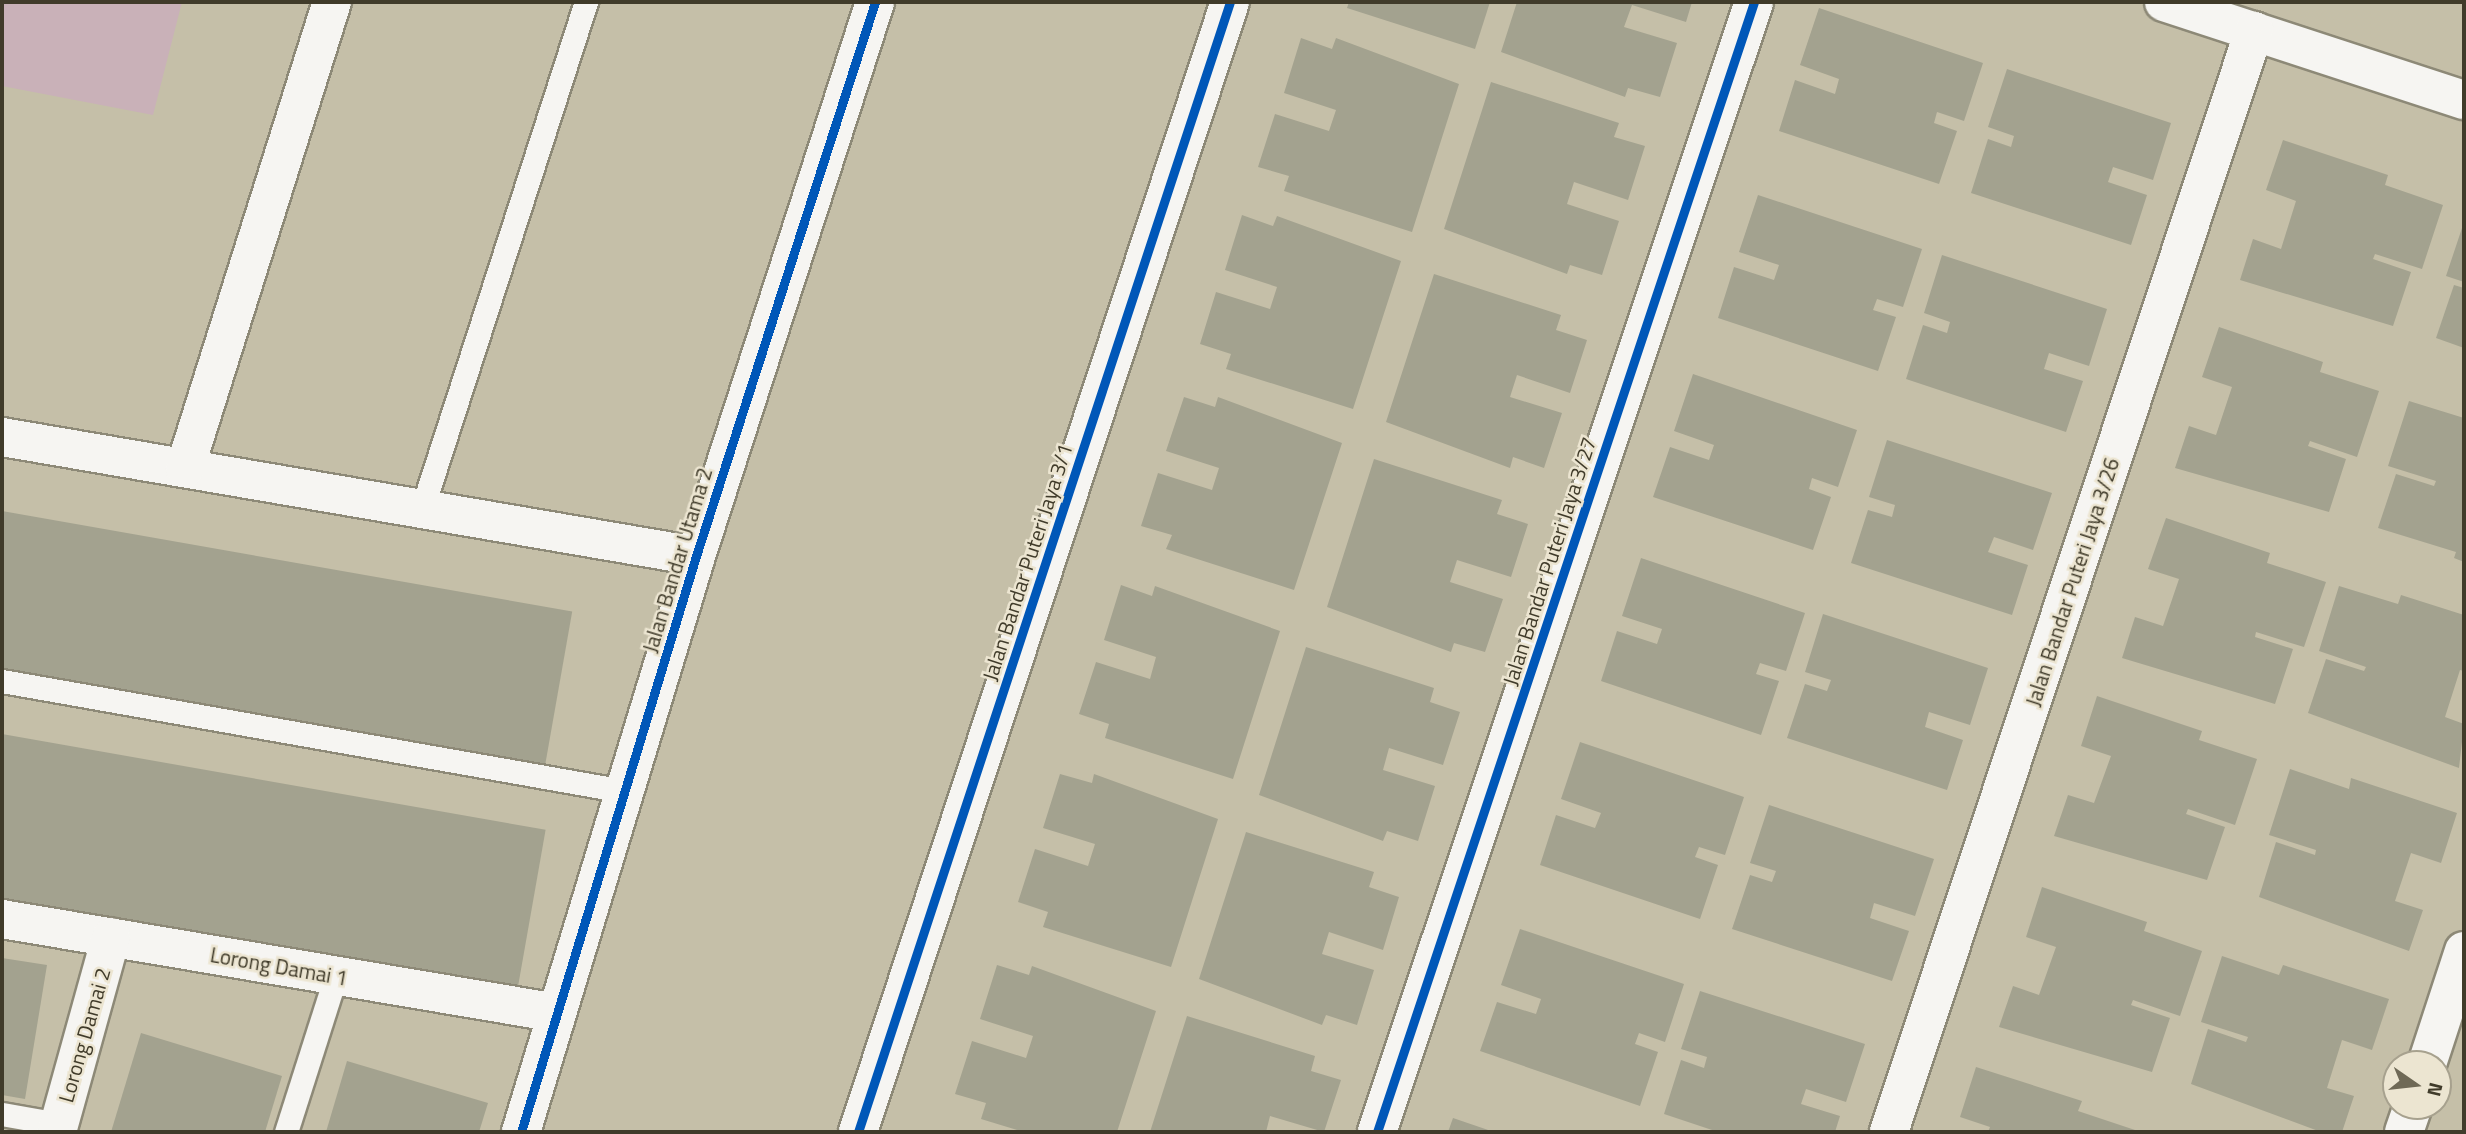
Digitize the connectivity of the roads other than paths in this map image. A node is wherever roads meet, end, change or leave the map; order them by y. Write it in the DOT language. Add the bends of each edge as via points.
graph roads {
  1 [pos="332,2"];
  2 [pos="586,2"];
  3 [pos="875,2"];
  4 [pos="1230,2"];
  5 [pos="1754,2"];
  6 [pos="2164,2"];
  7 [pos="2254,31"];
  8 [pos="2464,100"];
  9 [pos="2,437"];
  10 [pos="184,468"];
  11 [pos="422,509"];
  12 [pos="696,555"];
  13 [pos="2,681"];
  14 [pos="624,792"];
  15 [pos="2,919"];
  16 [pos="111,937"];
  17 [pos="2464,951"];
  18 [pos="336,975"];
  19 [pos="557,1013"];
  20 [pos="2432,1050"];
  21 [pos="2,1114"];
  22 [pos="58,1128"];
  23 [pos="286,1132"];
  24 [pos="521,1132"];
  25 [pos="858,1132"];
  26 [pos="1377,1132"];
  27 [pos="1889,1132"];
  1 -- 10 [label="street"];
  2 -- 11 [label="lane"];
  3 -- 12 [label="street, Jalan Bandar Utama 2"];
  4 -- 25 [label="street, Jalan Bandar Puteri Jaya 3/1"];
  5 -- 26 [label="street, Jalan Bandar Puteri Jaya 3/27"];
  6 -- 7 [label="street"];
  7 -- 8 [label="street"];
  7 -- 27 [label="street, Jalan Bandar Puteri Jaya 3/26"];
  9 -- 10 [label="street"];
  10 -- 11 [label="street"];
  11 -- 12 [label="street"];
  12 -- 14 [label="street, Jalan Bandar Utama 2"];
  13 -- 14 [label="lane"];
  14 -- 19 [label="street, Jalan Bandar Utama 2"];
  15 -- 16 [label="street, Lorong Damai 1"];
  16 -- 18 [label="street, Lorong Damai 1"];
  16 -- 22 [label="street, Lorong Damai 2"];
  17 -- 20 [label="street"];
  18 -- 19 [label="street, Lorong Damai 1"];
  18 -- 23 [label="lane"];
  19 -- 24 [label="street, Jalan Bandar Utama 2"];
  21 -- 22 [label="lane"];
}
